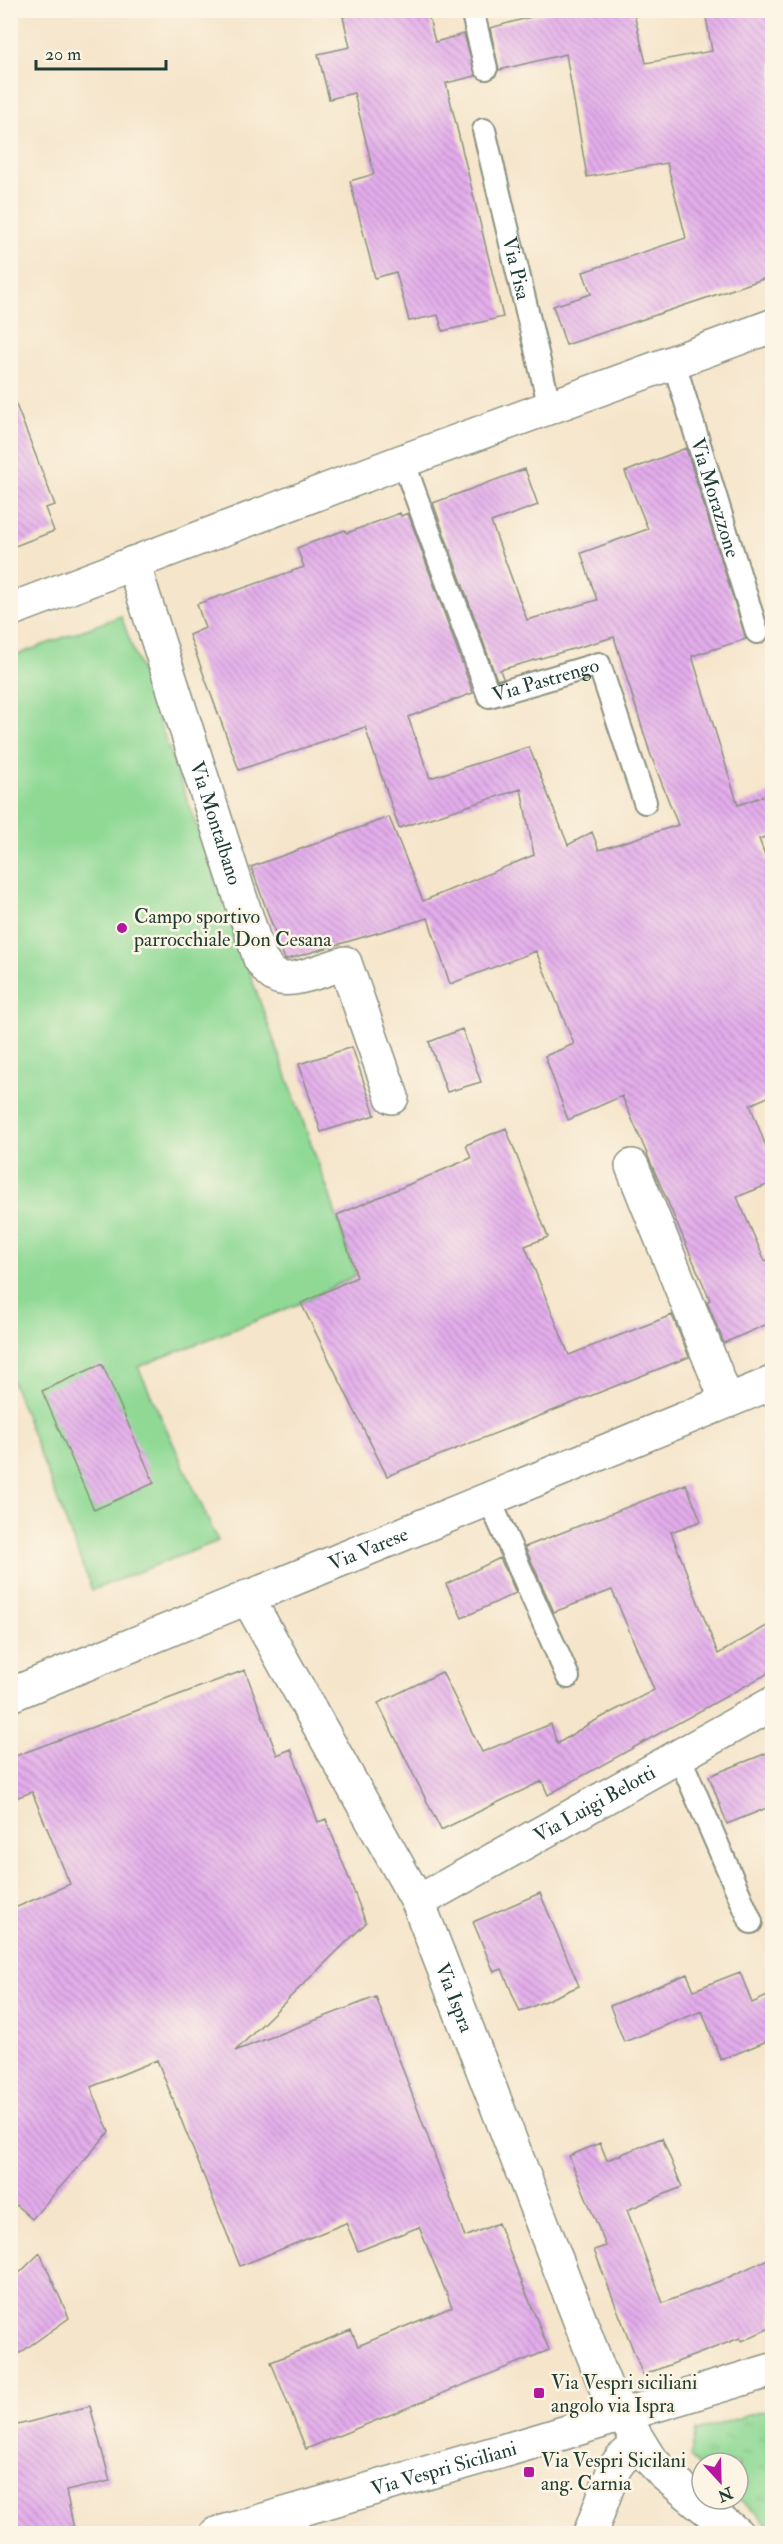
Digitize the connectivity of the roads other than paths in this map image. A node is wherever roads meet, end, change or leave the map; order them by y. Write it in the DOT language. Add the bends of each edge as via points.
graph roads {
  1 [pos="472,10"];
  2 [pos="486,68"];
  3 [pos="484,130"];
  4 [pos="772,326"];
  5 [pos="674,363"];
  6 [pos="550,408"];
  7 [pos="403,461"];
  8 [pos="133,563"];
  9 [pos="10,610"];
  10 [pos="758,632"];
  11 [pos="645,802"];
  12 [pos="392,1098"];
  13 [pos="632,1166"];
  14 [pos="772,1383"];
  15 [pos="727,1401"];
  16 [pos="489,1498"];
  17 [pos="247,1597"];
  18 [pos="568,1677"];
  19 [pos="10,1695"];
  20 [pos="772,1704"];
  21 [pos="680,1756"];
  22 [pos="418,1902"];
  23 [pos="751,1922"];
  24 [pos="772,2370"];
  25 [pos="622,2415"];
  26 [pos="639,2444"];
  27 [pos="216,2534"];
  28 [pos="590,2534"];
  29 [pos="737,2534"];
  1 -- 2 [label="lane"];
  3 -- 6 [label="lane, Via Pisa"];
  4 -- 5 [label="street"];
  5 -- 6 [label="street"];
  5 -- 10 [label="lane, Via Morazzone"];
  6 -- 7 [label="street"];
  7 -- 8 [label="street"];
  7 -- 11 [label="lane, Via Pastrengo" via="489,696 599,664"];
  8 -- 9 [label="street"];
  8 -- 12 [label="street, Via Montalbano" via="260,959 281,979 345,963"];
  13 -- 15 [label="street"];
  14 -- 15 [label="street, Via Varese"];
  15 -- 16 [label="street, Via Varese"];
  16 -- 17 [label="street, Via Varese"];
  16 -- 18 [label="lane"];
  17 -- 19 [label="street, Via Varese"];
  17 -- 22 [label="street, Via Ispra"];
  20 -- 21 [label="street, Via Luigi Belotti"];
  21 -- 22 [label="street, Via Luigi Belotti"];
  21 -- 23 [label="lane"];
  22 -- 25 [label="street, Via Ispra" via="606,2388"];
  24 -- 25 [label="street, Via Vespri Siciliani"];
  25 -- 26 [label="street, Via Ispra"];
  25 -- 27 [label="street, Via Vespri Siciliani"];
  26 -- 28 [label="street" via="614,2469"];
  26 -- 29 [label="street, Via Ispra" via="663,2473"];
}
